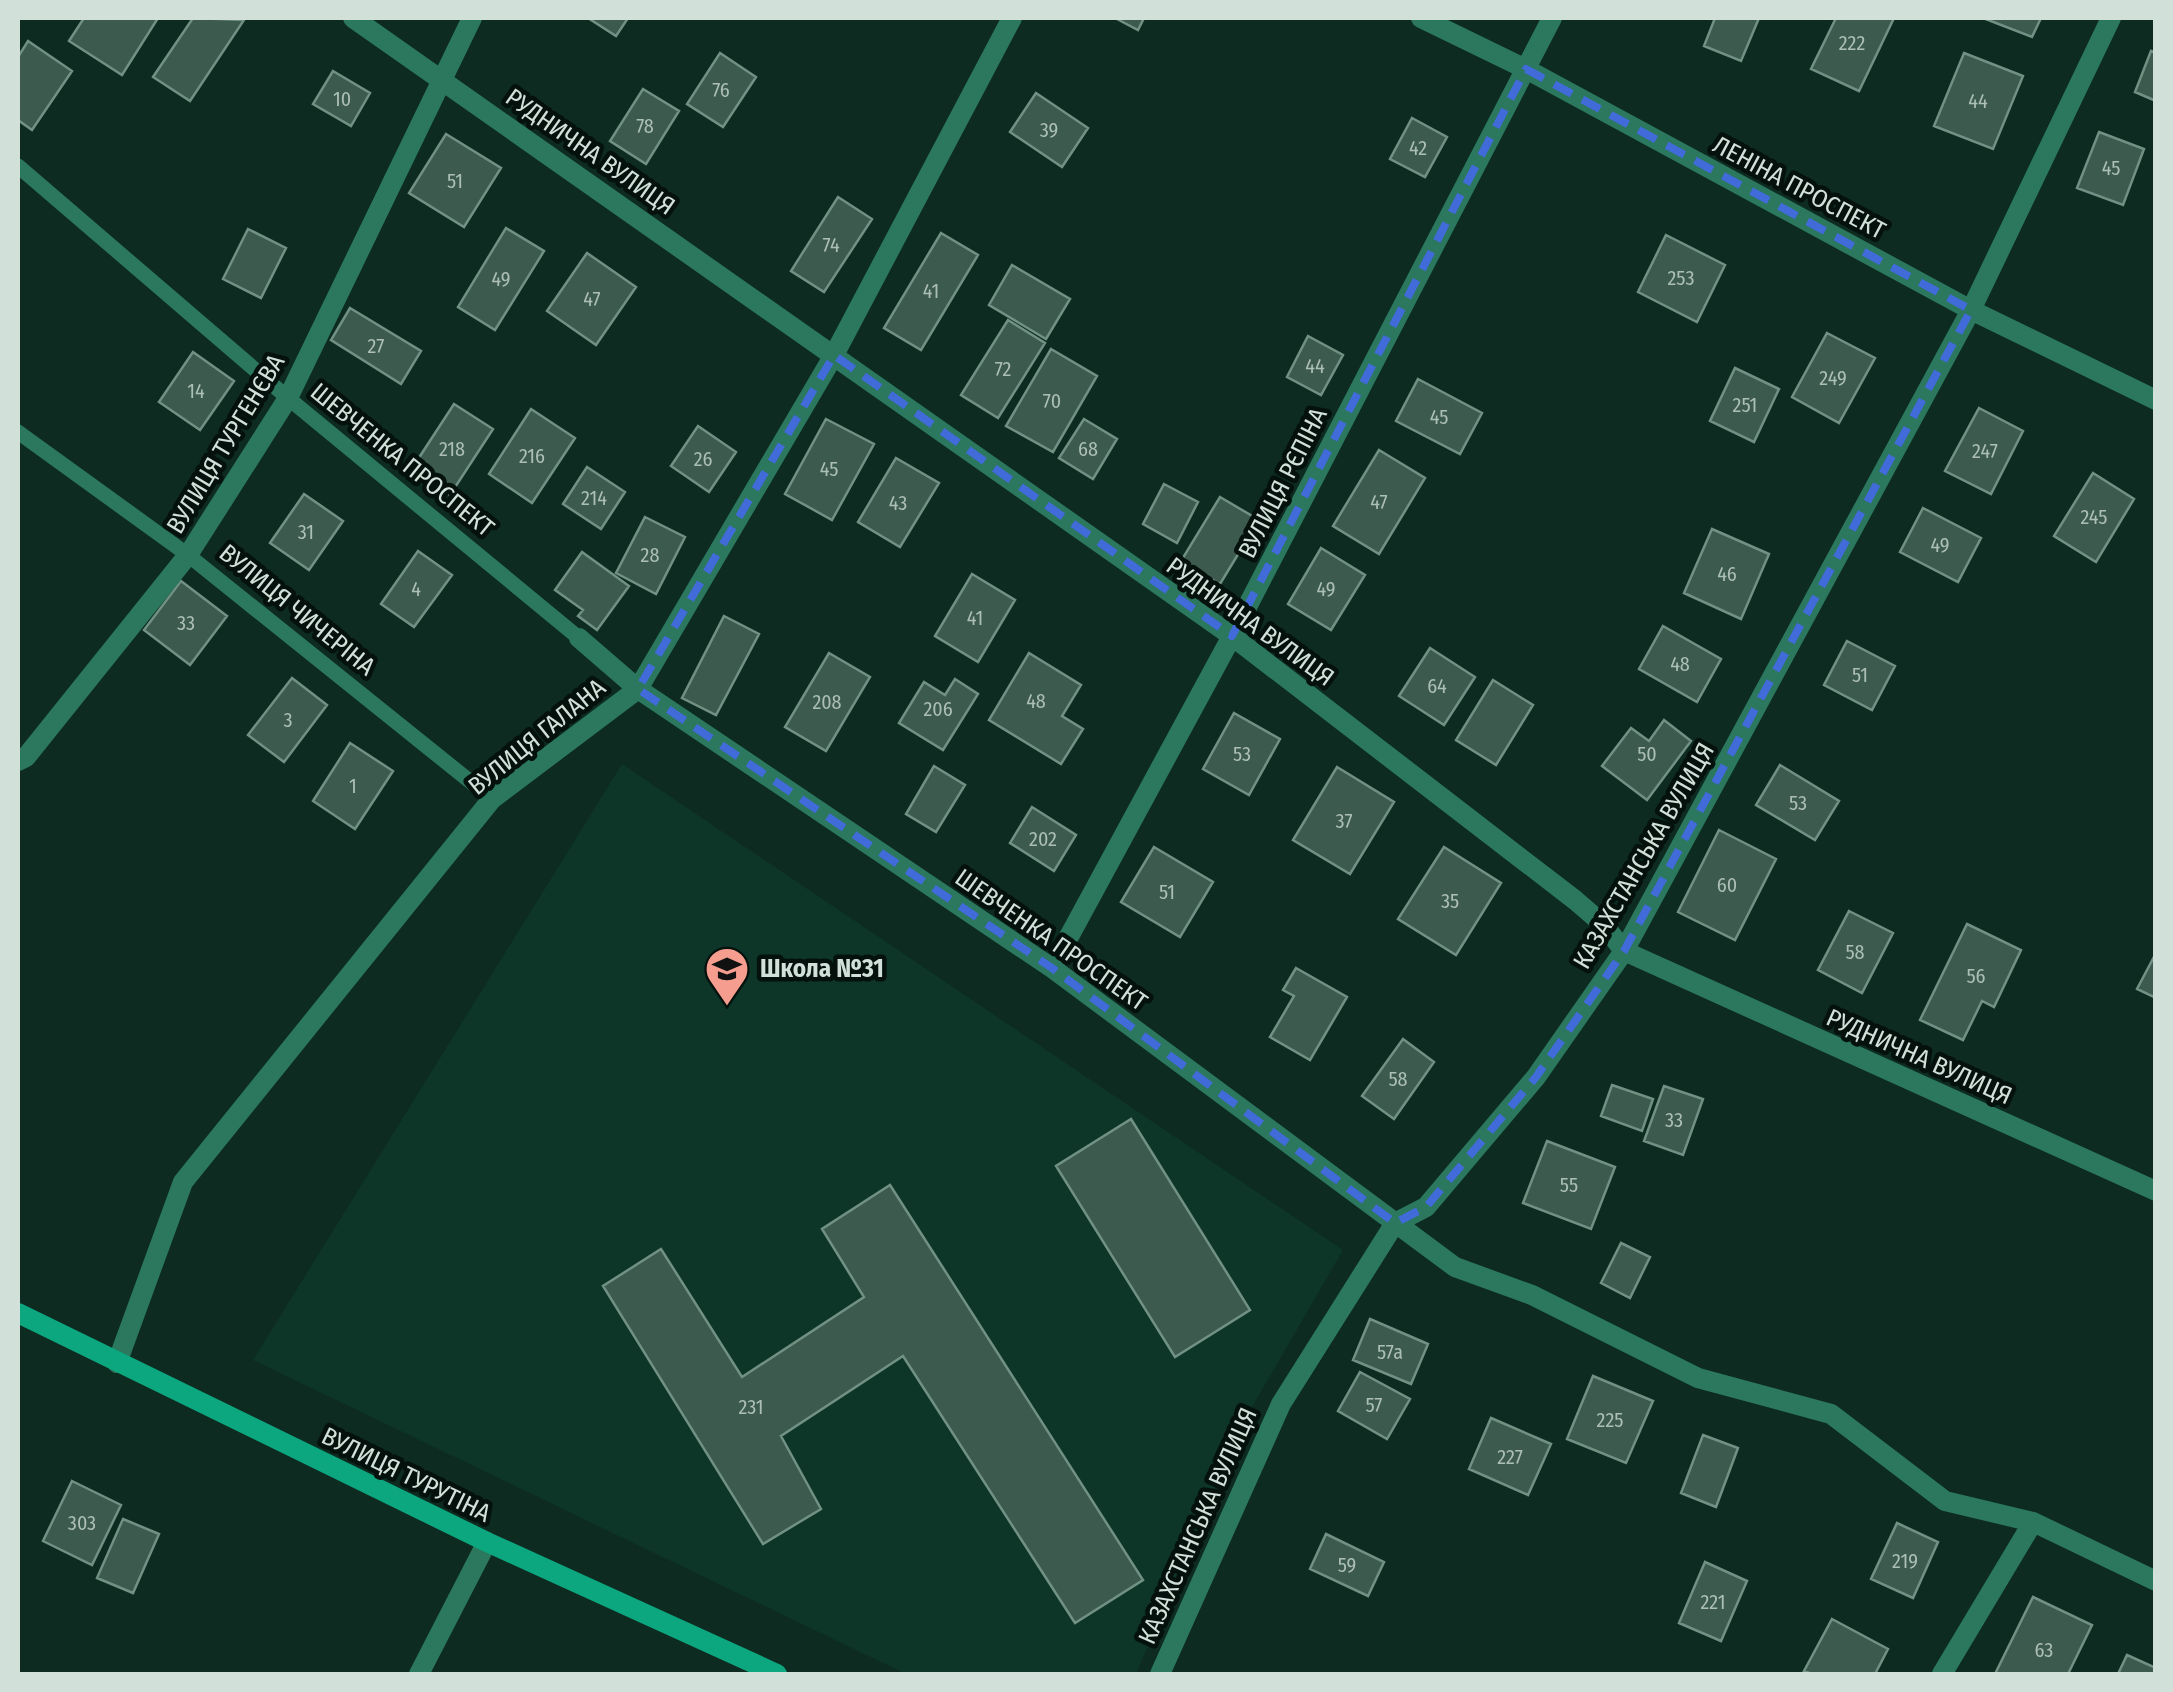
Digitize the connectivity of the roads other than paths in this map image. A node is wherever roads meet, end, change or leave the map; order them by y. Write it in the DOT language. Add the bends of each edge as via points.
graph roads {
  1 [pos="353,18"];
  2 [pos="472,18"];
  3 [pos="1012,18"];
  4 [pos="1421,18"];
  5 [pos="1552,18"];
  6 [pos="2111,18"];
  7 [pos="1526,69"];
  8 [pos="442,77"];
  9 [pos="18,166"];
  10 [pos="1971,310"];
  11 [pos="834,354"];
  12 [pos="288,398"];
  13 [pos="2156,400"];
  14 [pos="18,432"];
  15 [pos="188,554"];
  16 [pos="1232,636"];
  17 [pos="579,638"];
  18 [pos="638,689"];
  19 [pos="22,759"];
  20 [pos="492,799"];
  21 [pos="1624,951"];
  22 [pos="1052,968"];
  23 [pos="2156,1191"];
  24 [pos="1395,1223"];
  25 [pos="18,1313"];
  26 [pos="117,1363"];
  27 [pos="2034,1522"];
  28 [pos="486,1542"];
  29 [pos="2156,1581"];
  30 [pos="419,1674"];
  31 [pos="777,1674"];
  32 [pos="1160,1674"];
  33 [pos="1942,1674"];
  1 -- 8 [label="street, РУДНИЧНА ВУЛИЦЯ"];
  2 -- 8 [label="street, ВУЛИЦЯ ТУРГЕНЄВА"];
  3 -- 11 [label="street, ВУЛИЦЯ ГАЛАНА"];
  4 -- 7 [label="street, ЛЕНІНА ПРОСПЕКТ"];
  5 -- 7 [label="street, ВУЛИЦЯ РЄПІНА"];
  6 -- 10 [label="street, КАЗАХСТАНСЬКА ВУЛИЦЯ"];
  7 -- 10 [label="street, ЛЕНІНА ПРОСПЕКТ"];
  7 -- 16 [label="street, ВУЛИЦЯ РЄПІНА"];
  8 -- 11 [label="street, РУДНИЧНА ВУЛИЦЯ"];
  8 -- 12 [label="street, ВУЛИЦЯ ТУРГЕНЄВА"];
  9 -- 12 [label="lane, ШЕВЧЕНКА ПРОСПЕКТ"];
  10 -- 13 [label="street, ЛЕНІНА ПРОСПЕКТ"];
  10 -- 21 [label="street, КАЗАХСТАНСЬКА ВУЛИЦЯ"];
  11 -- 16 [label="street, РУДНИЧНА ВУЛИЦЯ"];
  11 -- 18 [label="street, ВУЛИЦЯ ГАЛАНА"];
  12 -- 15 [label="street, ВУЛИЦЯ ТУРГЕНЄВА"];
  12 -- 17 [label="lane, ШЕВЧЕНКА ПРОСПЕКТ"];
  14 -- 15 [label="lane, ВУЛИЦЯ ЧИЧЕРІНА"];
  15 -- 19 [label="street, ВУЛИЦЯ ТУРГЕНЄВА"];
  15 -- 20 [label="lane, ВУЛИЦЯ ЧИЧЕРІНА"];
  16 -- 21 [label="street, РУДНИЧНА ВУЛИЦЯ" via="1575,900"];
  16 -- 22 [label="street, ВУЛИЦЯ РЄПІНА"];
  17 -- 18 [label="street, ШЕВЧЕНКА ПРОСПЕКТ"];
  18 -- 20 [label="street, ВУЛИЦЯ ГАЛАНА"];
  18 -- 22 [label="street, ШЕВЧЕНКА ПРОСПЕКТ"];
  20 -- 26 [label="street, ВУЛИЦЯ ГАЛАНА" via="183,1182"];
  21 -- 23 [label="street, РУДНИЧНА ВУЛИЦЯ"];
  21 -- 24 [label="street, КАЗАХСТАНСЬКА ВУЛИЦЯ" via="1536,1077 1426,1206"];
  22 -- 24 [label="street, ШЕВЧЕНКА ПРОСПЕКТ"];
  24 -- 27 [label="street, ШЕВЧЕНКА ПРОСПЕКТ" via="1455,1267 1532,1295 1698,1378 1831,1414 1945,1502"];
  24 -- 32 [label="street, КАЗАХСТАНСЬКА ВУЛИЦЯ" via="1282,1404"];
  25 -- 26 [label="street, ВУЛИЦЯ ТУРУТІНА"];
  26 -- 28 [label="street, ВУЛИЦЯ ТУРУТІНА"];
  27 -- 29 [label="street, ШЕВЧЕНКА ПРОСПЕКТ"];
  27 -- 33 [label="street"];
  28 -- 30 [label="street"];
  28 -- 31 [label="street, ВУЛИЦЯ ТУРУТІНА"];
}
